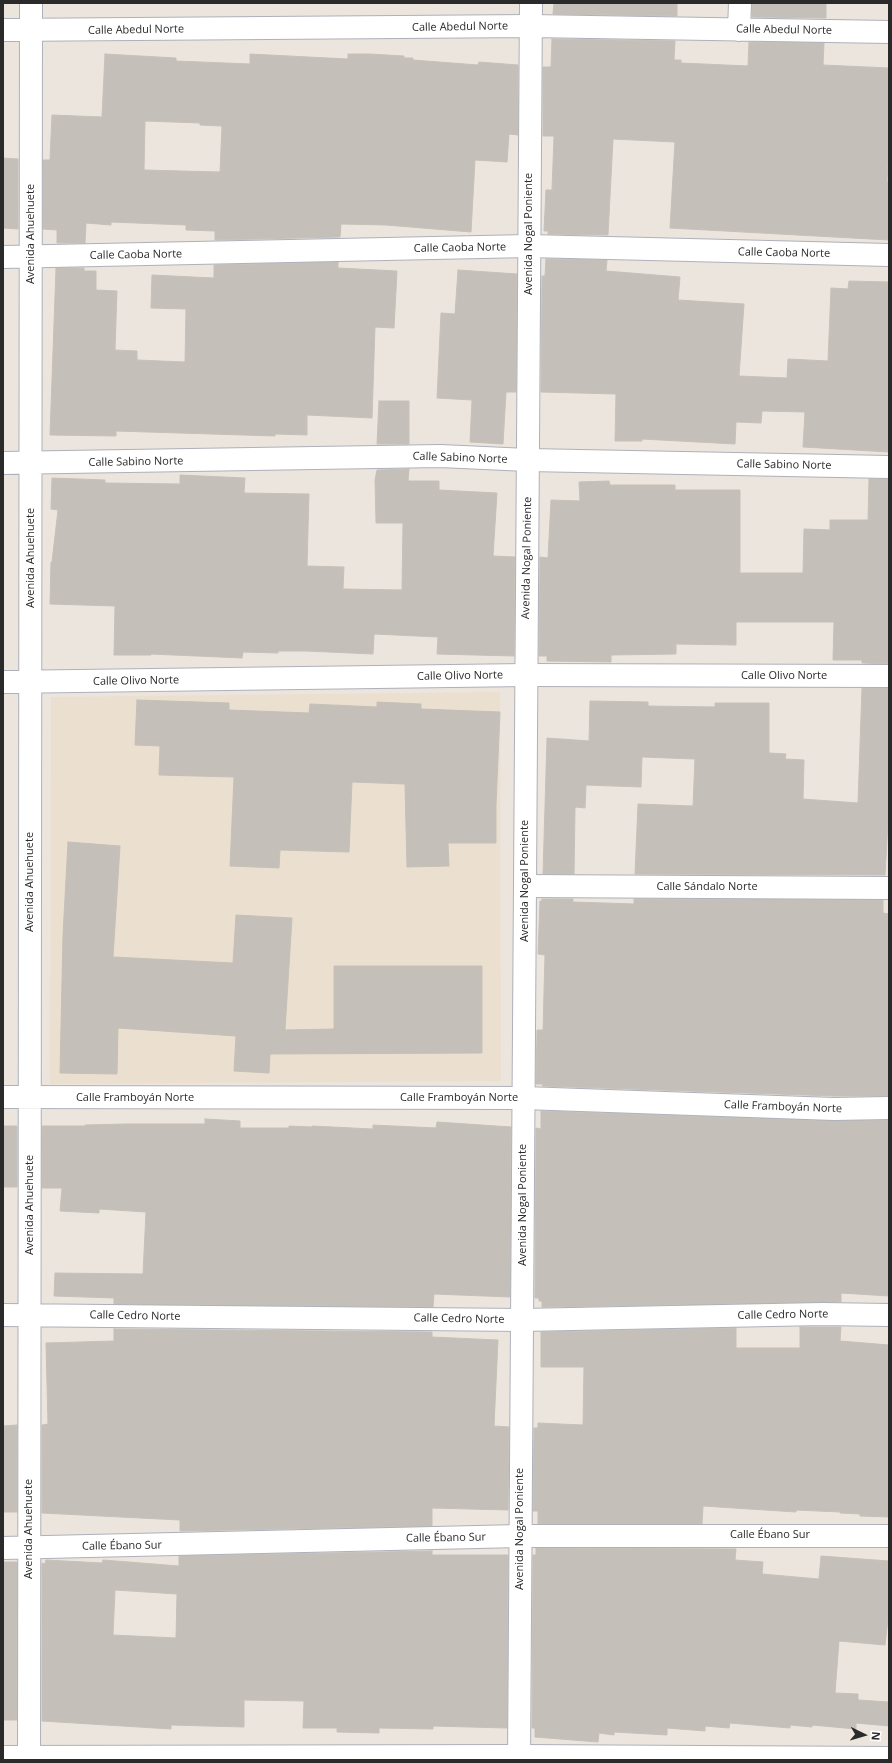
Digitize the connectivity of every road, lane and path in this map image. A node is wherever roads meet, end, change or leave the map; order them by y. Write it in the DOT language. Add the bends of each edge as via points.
graph roads {
  1 [pos="31,3"];
  2 [pos="531,3"];
  3 [pos="740,3"];
  4 [pos="531,26"];
  5 [pos="3,30"];
  6 [pos="31,30"];
  7 [pos="739,30"];
  8 [pos="889,32"];
  9 [pos="529,246"];
  10 [pos="889,255"];
  11 [pos="3,257"];
  12 [pos="30,258"];
  13 [pos="528,460"];
  14 [pos="3,464"];
  15 [pos="30,464"];
  16 [pos="889,467"];
  17 [pos="526,675"];
  18 [pos="889,676"];
  19 [pos="3,682"];
  20 [pos="30,682"];
  21 [pos="525,886"];
  22 [pos="889,888"];
  23 [pos="3,1097"];
  24 [pos="30,1097"];
  25 [pos="524,1098"];
  26 [pos="889,1108"];
  27 [pos="3,1315"];
  28 [pos="30,1315"];
  29 [pos="889,1315"];
  30 [pos="522,1320"];
  31 [pos="520,1536"];
  32 [pos="889,1536"];
  33 [pos="3,1548"];
  34 [pos="29,1548"];
  35 [pos="3,1757"];
  36 [pos="29,1758"];
  37 [pos="519,1758"];
  38 [pos="889,1758"];
  1 -- 6 [label="street, Avenida Ahuehuete"];
  2 -- 4 [label="street, Avenida Nogal Poniente"];
  3 -- 7 [label="street"];
  4 -- 6 [label="street, Calle Abedul Norte"];
  4 -- 7 [label="street, Calle Abedul Norte"];
  4 -- 9 [label="street, Avenida Nogal Poniente"];
  5 -- 6 [label="street, Calle Abedul Norte"];
  6 -- 12 [label="street, Avenida Ahuehuete"];
  7 -- 8 [label="street, Calle Abedul Norte"];
  9 -- 10 [label="street, Calle Caoba Norte"];
  9 -- 12 [label="street, Calle Caoba Norte"];
  9 -- 13 [label="street, Avenida Nogal Poniente"];
  11 -- 12 [label="street, Calle Caoba Norte"];
  12 -- 15 [label="street, Avenida Ahuehuete"];
  13 -- 15 [label="street, Calle Sabino Norte" via="440,456"];
  13 -- 16 [label="street, Calle Sabino Norte"];
  13 -- 17 [label="street, Avenida Nogal Poniente"];
  14 -- 15 [label="street, Calle Sabino Norte"];
  15 -- 20 [label="street, Avenida Ahuehuete"];
  17 -- 18 [label="street, Calle Olivo Norte"];
  17 -- 20 [label="street, Calle Olivo Norte"];
  17 -- 21 [label="street, Avenida Nogal Poniente"];
  19 -- 20 [label="street, Calle Olivo Norte"];
  20 -- 24 [label="street, Avenida Ahuehuete"];
  21 -- 22 [label="street, Calle Sándalo Norte"];
  21 -- 25 [label="street, Avenida Nogal Poniente"];
  23 -- 24 [label="street, Calle Framboyán Norte"];
  24 -- 25 [label="street, Calle Framboyán Norte"];
  24 -- 28 [label="street, Avenida Ahuehuete"];
  25 -- 26 [label="street, Calle Framboyán Norte"];
  25 -- 30 [label="street, Avenida Nogal Poniente"];
  27 -- 28 [label="street, Calle Cedro Norte"];
  28 -- 30 [label="street, Calle Cedro Norte"];
  28 -- 34 [label="street, Avenida Ahuehuete"];
  29 -- 30 [label="street, Calle Cedro Norte" via="814,1314"];
  30 -- 31 [label="street, Avenida Nogal Poniente"];
  31 -- 32 [label="street, Calle Ébano Sur"];
  31 -- 34 [label="street, Calle Ébano Sur"];
  31 -- 37 [label="street, Avenida Nogal Poniente"];
  33 -- 34 [label="street, Calle Ébano Sur"];
  34 -- 36 [label="street, Avenida Ahuehuete"];
  35 -- 36 [label="street"];
  36 -- 37 [label="street"];
  37 -- 38 [label="street"];
}
